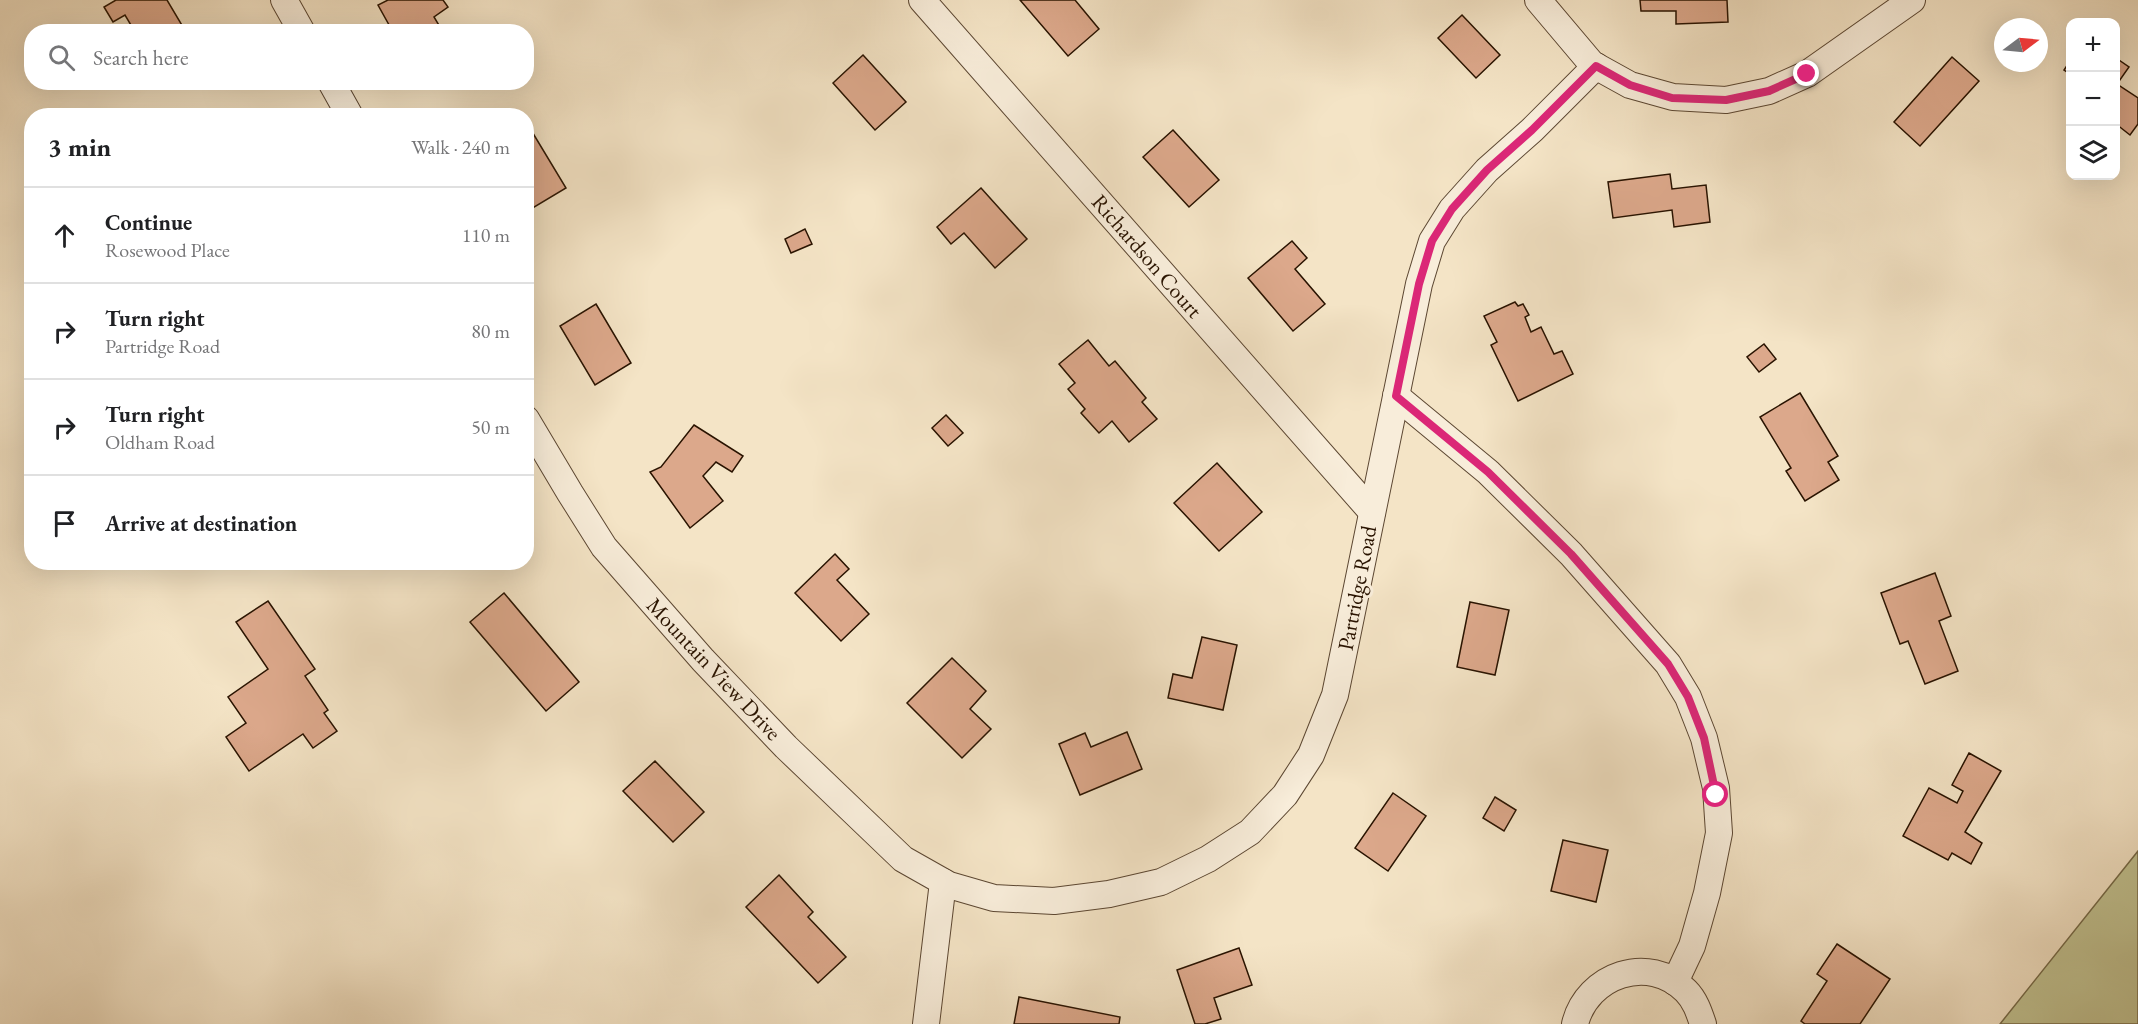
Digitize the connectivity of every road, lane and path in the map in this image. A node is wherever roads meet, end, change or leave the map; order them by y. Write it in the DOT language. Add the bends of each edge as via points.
graph roads {
  1 [pos="284,0"];
  2 [pos="922,0"];
  3 [pos="1538,0"];
  4 [pos="1912,0"];
  5 [pos="298,24"];
  6 [pos="1596,66"];
  7 [pos="335,90"];
  8 [pos="346,108"];
  9 [pos="1396,396"];
  10 [pos="534,432"];
  11 [pos="1372,512"];
  12 [pos="943,882"];
  13 [pos="1675,982"];
  14 [pos="926,1024"];
  15 [pos="1575,1024"];
  16 [pos="1703,1024"];
  1 -- 5 [label="street"];
  2 -- 11 [label="street, Richardson Court"];
  3 -- 6 [label="street"];
  4 -- 6 [label="street" via="1807,74 1769,91 1726,100 1672,98 1630,85"];
  6 -- 9 [label="street, Partridge Road" via="1487,170 1452,209 1432,241"];
  7 -- 8 [label="street"];
  9 -- 11 [label="street, Partridge Road"];
  9 -- 13 [label="street" via="1488,472 1571,554 1668,664 1688,697 1704,738 1719,833 1692,946"];
  10 -- 12 [label="street, Mountain View Drive" via="604,547 703,660 786,747 903,859"];
  11 -- 12 [label="street, Partridge Road" via="1335,695 1311,755 1285,795 1250,832 1161,882 1109,894 1054,901 994,898"];
  12 -- 14 [label="street"];
  13 -- 15 [label="street" via="1650,972 1623,973 1611,978 1590,994"];
  13 -- 16 [label="street" via="1693,1001"];
}
